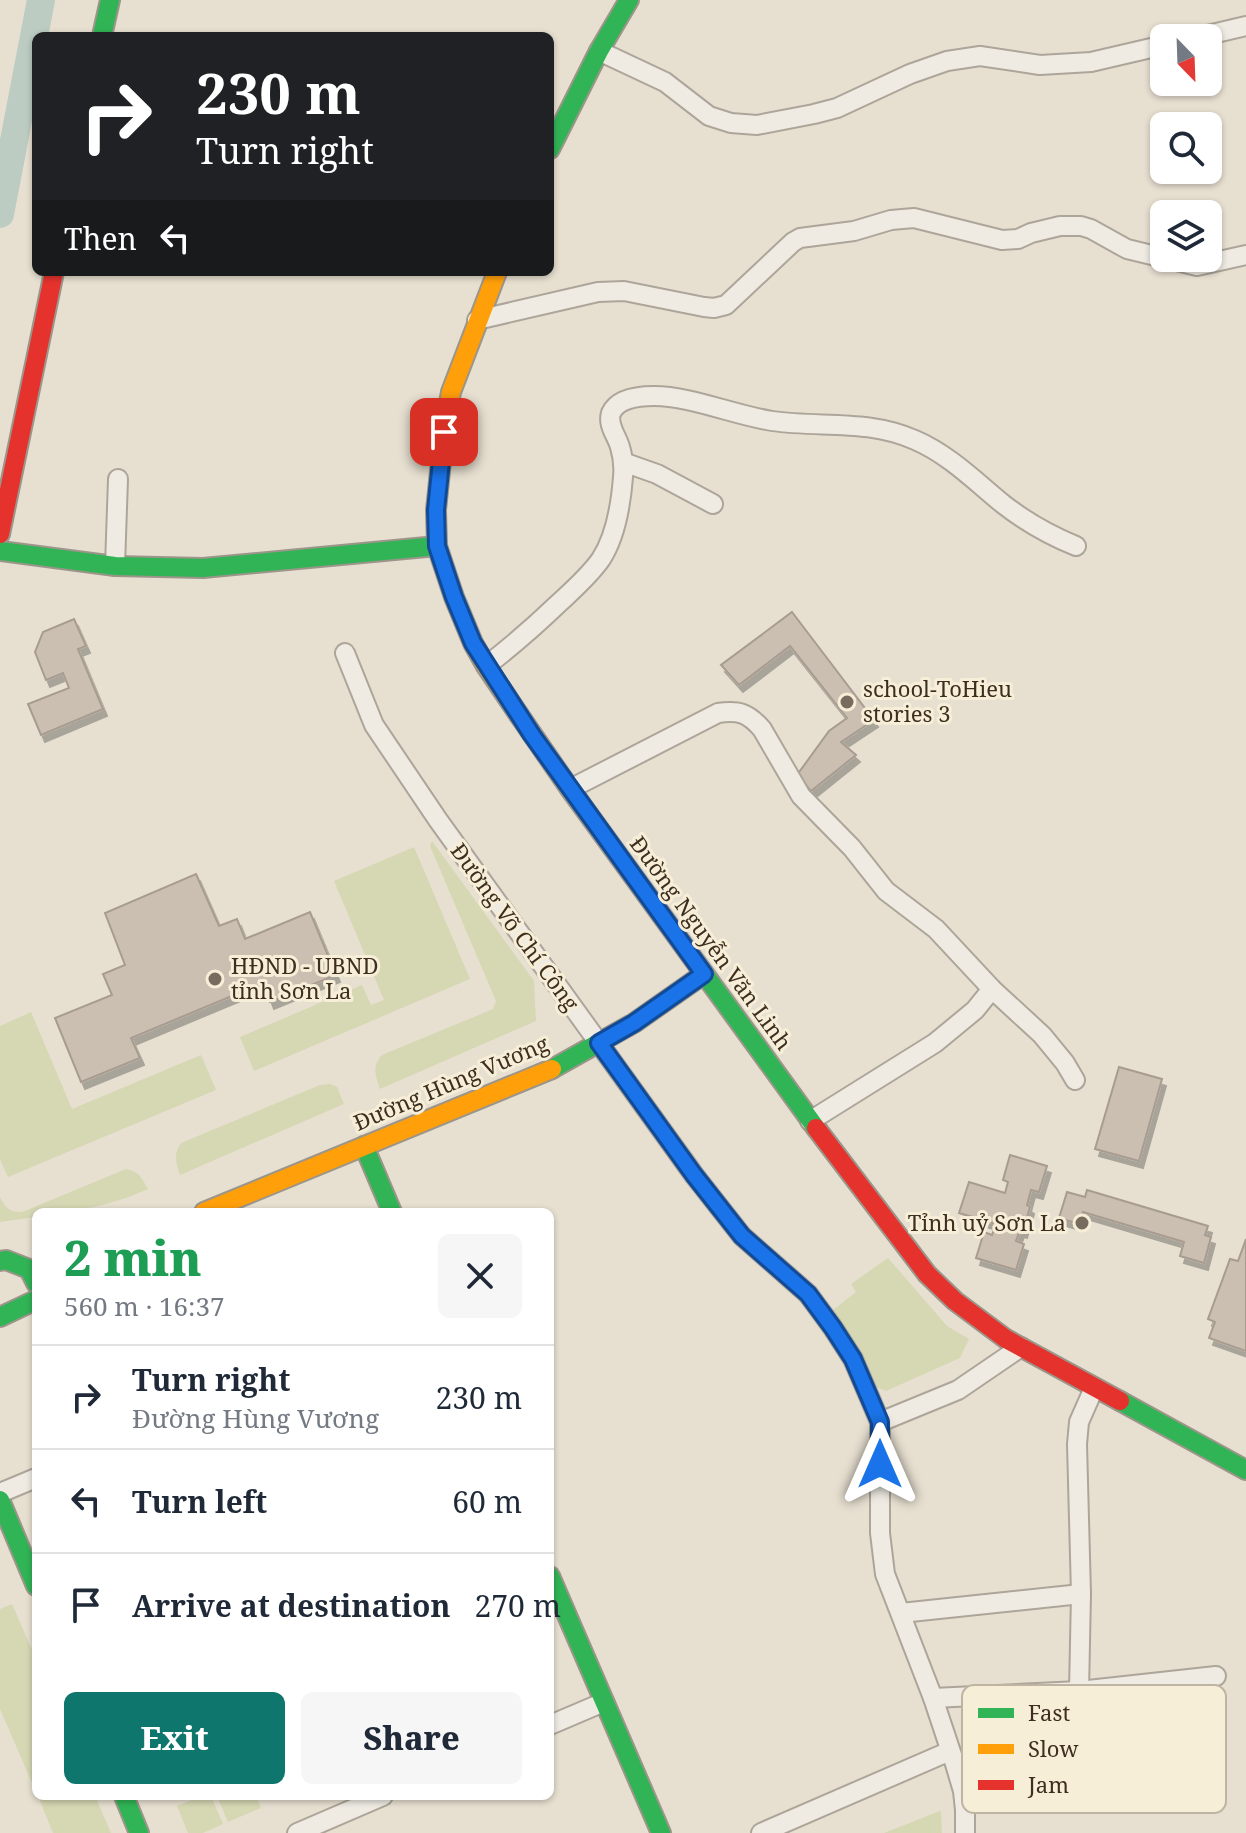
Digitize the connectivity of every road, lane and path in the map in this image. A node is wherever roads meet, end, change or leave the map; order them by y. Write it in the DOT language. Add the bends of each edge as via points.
graph roads {
  1 [pos="110,0"];
  2 [pos="629,0"];
  3 [pos="1246,26"];
  4 [pos="103,32"];
  5 [pos="1222,32"];
  6 [pos="1150,48"];
  7 [pos="599,51"];
  8 [pos="554,141"];
  9 [pos="1246,255"];
  10 [pos="53,276"];
  11 [pos="495,276"];
  12 [pos="477,320"];
  13 [pos="623,462"];
  14 [pos="118,479"];
  15 [pos="713,504"];
  16 [pos="0,534"];
  17 [pos="437,546"];
  18 [pos="1076,546"];
  19 [pos="0,551"];
  20 [pos="115,566"];
  21 [pos="345,653"];
  22 [pos="486,666"];
  23 [pos="570,789"];
  24 [pos="704,974"];
  25 [pos="992,989"];
  26 [pos="599,1043"];
  27 [pos="1075,1080"];
  28 [pos="810,1121"];
  29 [pos="364,1146"];
  30 [pos="214,1208"];
  31 [pos="390,1208"];
  32 [pos="32,1256"];
  33 [pos="3,1260"];
  34 [pos="32,1275"];
  35 [pos="32,1300"];
  36 [pos="0,1317"];
  37 [pos="1021,1347"];
  38 [pos="1094,1388"];
  39 [pos="880,1422"];
  40 [pos="1246,1470"];
  41 [pos="32,1480"];
  42 [pos="0,1493"];
  43 [pos="0,1500"];
  44 [pos="32,1576"];
  45 [pos="554,1585"];
  46 [pos="1081,1594"];
  47 [pos="901,1613"];
  48 [pos="1216,1676"];
  49 [pos="1079,1685"];
  50 [pos="1134,1685"];
  51 [pos="962,1697"];
  52 [pos="933,1698"];
  53 [pos="604,1702"];
  54 [pos="554,1723"];
  55 [pos="950,1751"];
  56 [pos="962,1788"];
  57 [pos="126,1800"];
  58 [pos="374,1800"];
  59 [pos="139,1833"];
  60 [pos="297,1833"];
  61 [pos="661,1833"];
  62 [pos="761,1833"];
  1 -- 4 [label="street"];
  2 -- 7 [label="street"];
  3 -- 5 [label="street"];
  6 -- 7 [label="street" via="1091,62 1040,65 980,56 947,61 837,108 757,125 709,116 665,82"];
  7 -- 8 [label="street"];
  9 -- 12 [label="street" via="1197,266 1127,249 1081,226 1002,240 904,218 800,238 726,305 714,308 624,291 598,292"];
  10 -- 16 [label="street"];
  11 -- 12 [label="street, Đường Nguyễn Văn Linh"];
  12 -- 17 [label="street, Đường Nguyễn Văn Linh" via="451,392 436,510"];
  13 -- 15 [label="street"];
  13 -- 18 [label="street" via="610,420 612,410 643,396 774,421 863,425 917,441 1029,523"];
  13 -- 22 [label="street" via="616,519 601,559"];
  14 -- 20 [label="street"];
  17 -- 20 [label="street" via="203,568"];
  17 -- 22 [label="street, Đường Nguyễn Văn Linh"];
  19 -- 20 [label="street"];
  21 -- 26 [label="street, Đường Võ Chí Công" via="385,743"];
  22 -- 23 [label="street, Đường Nguyễn Văn Linh"];
  23 -- 24 [label="street, Đường Nguyễn Văn Linh"];
  23 -- 25 [label="street" via="718,713 747,715 762,729 801,796 886,891 936,929"];
  24 -- 26 [label="street, Đường Hùng Vương"];
  24 -- 28 [label="street, Đường Nguyễn Văn Linh"];
  25 -- 27 [label="street" via="1042,1035"];
  25 -- 28 [label="street" via="935,1043"];
  26 -- 29 [label="street, Đường Hùng Vương" via="550,1070"];
  26 -- 39 [label="street, Đường Võ Chí Công" via="742,1236 808,1294 853,1359"];
  28 -- 37 [label="street, Đường Nguyễn Văn Linh" via="927,1274 955,1301"];
  29 -- 30 [label="street, Đường Hùng Vương"];
  29 -- 31 [label="street"];
  32 -- 33 [label="street"];
  33 -- 34 [label="street"];
  35 -- 36 [label="street"];
  37 -- 38 [label="street, Đường Nguyễn Văn Linh"];
  37 -- 39 [label="street" via="958,1390"];
  38 -- 40 [label="street, Đường Nguyễn Văn Linh"];
  38 -- 46 [label="street" via="1079,1422 1077,1444"];
  39 -- 47 [label="street, Đường Võ Chí Công" via="880,1533 885,1574"];
  41 -- 42 [label="street"];
  43 -- 44 [label="street"];
  45 -- 53 [label="street"];
  46 -- 47 [label="street"];
  46 -- 49 [label="street"];
  47 -- 52 [label="street, Đường Võ Chí Công"];
  48 -- 50 [label="street"];
  51 -- 52 [label="street"];
  52 -- 55 [label="street, Đường Võ Chí Công"];
  53 -- 54 [label="street"];
  53 -- 61 [label="street"];
  55 -- 56 [label="street, Đường Võ Chí Công"];
  55 -- 62 [label="street"];
  57 -- 59 [label="street"];
  58 -- 60 [label="street"];
}
